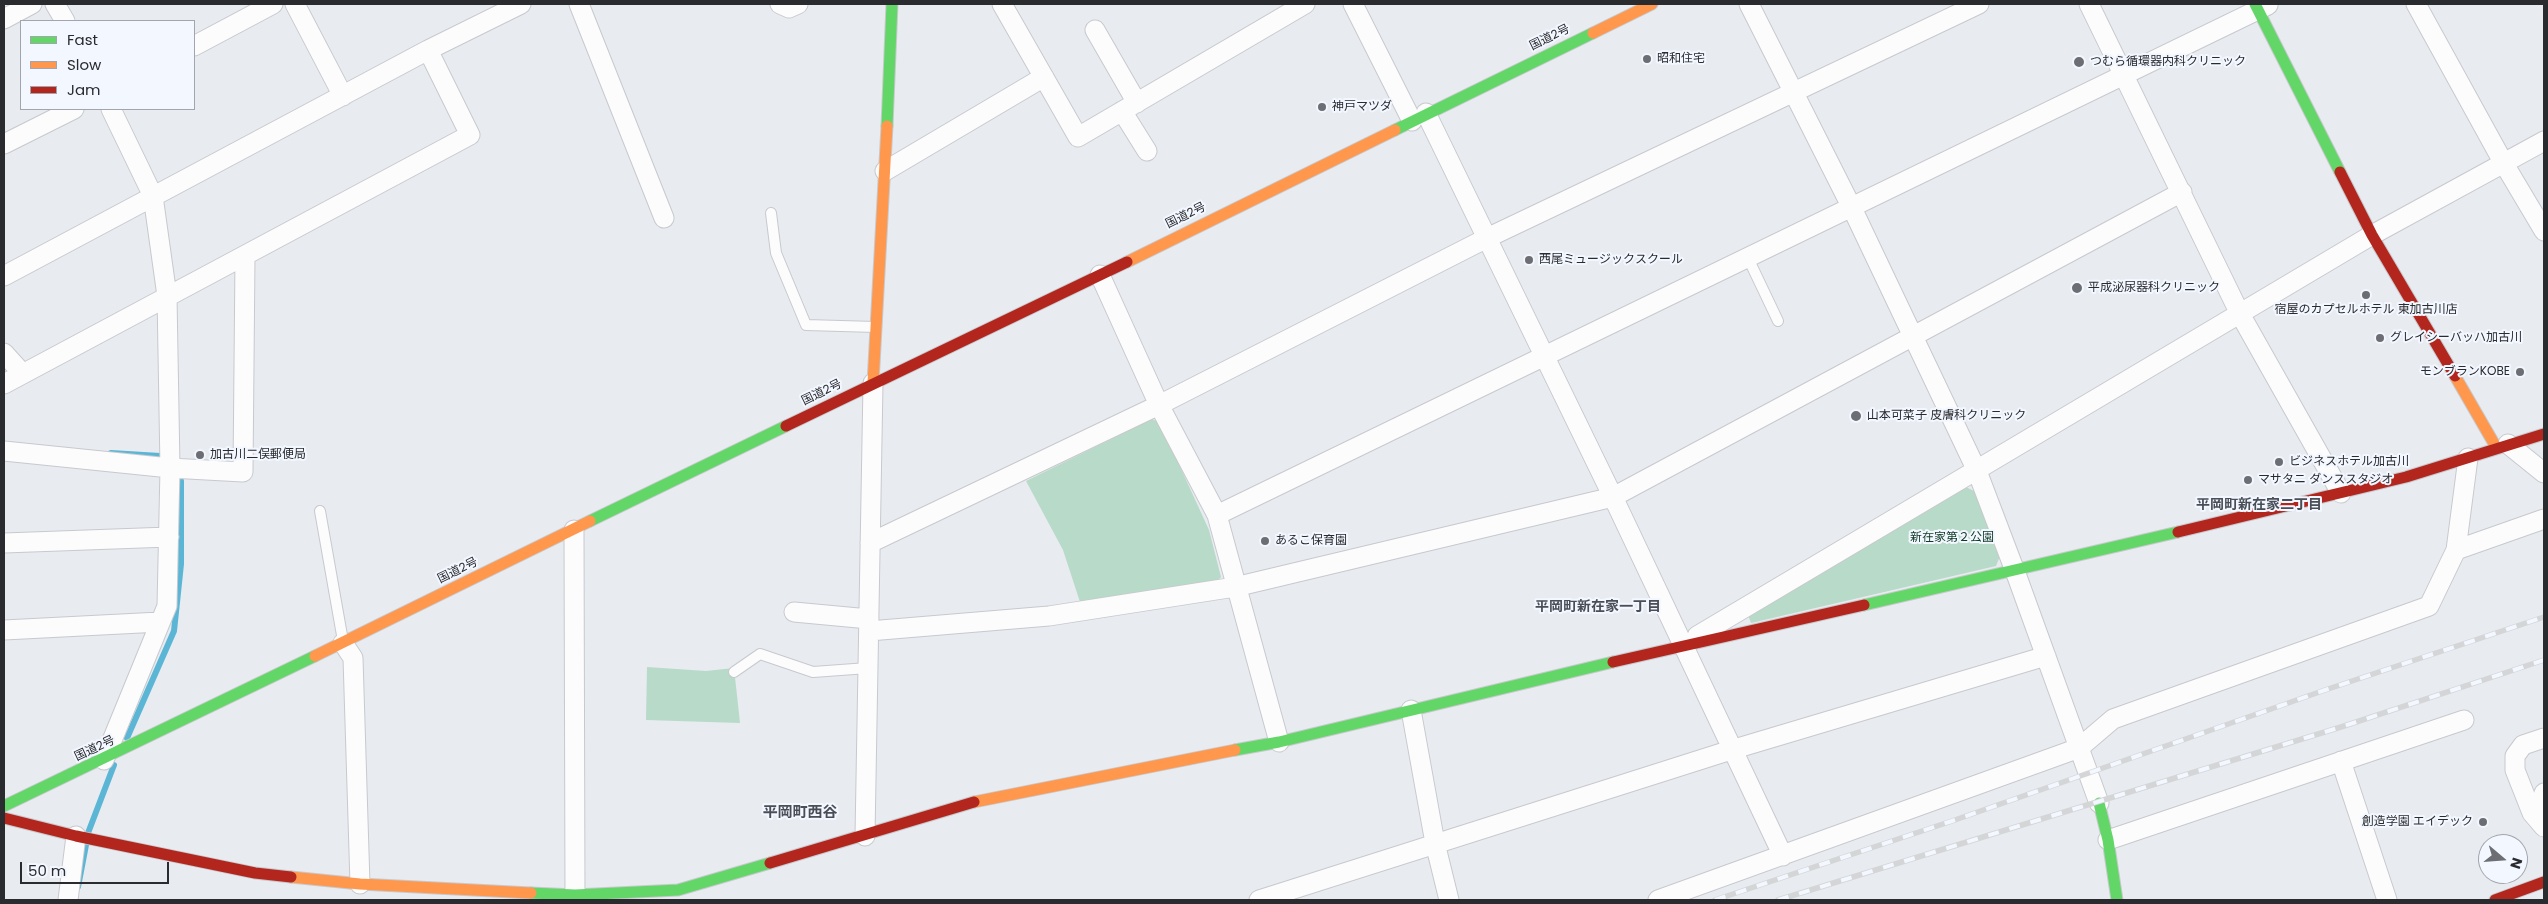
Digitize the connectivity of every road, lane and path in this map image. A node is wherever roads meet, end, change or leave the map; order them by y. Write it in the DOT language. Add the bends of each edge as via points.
graph roads {
  1 [pos="32,4"];
  2 [pos="55,4"];
  3 [pos="273,4"];
  4 [pos="295,4"];
  5 [pos="521,4"];
  6 [pos="579,4"];
  7 [pos="780,4"];
  8 [pos="798,4"];
  9 [pos="1002,4"];
  10 [pos="1305,4"];
  11 [pos="1353,4"];
  12 [pos="1652,4"];
  13 [pos="1749,4"];
  14 [pos="1979,4"];
  15 [pos="2089,4"];
  16 [pos="2416,4"];
  17 [pos="895,6"];
  18 [pos="2261,6"];
  19 [pos="4,19"];
  20 [pos="64,20"];
  21 [pos="1095,30"];
  22 [pos="195,45"];
  23 [pos="428,50"];
  24 [pos="2123,74"];
  25 [pos="1044,77"];
  26 [pos="1794,93"];
  27 [pos="343,96"];
  28 [pos="1130,107"];
  29 [pos="72,110"];
  30 [pos="111,110"];
  31 [pos="1419,117"];
  32 [pos="2544,141"];
  33 [pos="4,144"];
  34 [pos="1147,151"];
  35 [pos="2503,162"];
  36 [pos="885,172"];
  37 [pos="2182,192"];
  38 [pos="153,196"];
  39 [pos="1852,208"];
  40 [pos="771,213"];
  41 [pos="664,218"];
  42 [pos="2544,231"];
  43 [pos="2372,235"];
  44 [pos="1487,238"];
  45 [pos="245,257"];
  46 [pos="1748,258"];
  47 [pos="1100,275"];
  48 [pos="4,276"];
  49 [pos="168,296"];
  50 [pos="2240,314"];
  51 [pos="1778,321"];
  52 [pos="877,327"];
  53 [pos="1914,338"];
  54 [pos="4,353"];
  55 [pos="1543,356"];
  56 [pos="23,374"];
  57 [pos="873,383"];
  58 [pos="4,384"];
  59 [pos="1159,405"];
  60 [pos="2544,434"];
  61 [pos="2502,446"];
  62 [pos="4,451"];
  63 [pos="2468,458"];
  64 [pos="170,468"];
  65 [pos="1977,471"];
  66 [pos="2544,473"];
  67 [pos="2341,493"];
  68 [pos="1613,497"];
  69 [pos="320,511"];
  70 [pos="1217,516"];
  71 [pos="2544,519"];
  72 [pos="574,530"];
  73 [pos="169,537"];
  74 [pos="870,543"];
  75 [pos="4,544"];
  76 [pos="2456,550"];
  77 [pos="2016,571"];
  78 [pos="1235,587"];
  79 [pos="794,612"];
  80 [pos="160,622"];
  81 [pos="869,625"];
  82 [pos="4,630"];
  83 [pos="344,642"];
  84 [pos="1683,645"];
  85 [pos="2046,656"];
  86 [pos="868,668"];
  87 [pos="734,672"];
  88 [pos="1411,710"];
  89 [pos="2464,720"];
  90 [pos="2544,738"];
  91 [pos="1279,742"];
  92 [pos="2079,748"];
  93 [pos="1732,750"];
  94 [pos="108,758"];
  95 [pos="2341,761"];
  96 [pos="2544,793"];
  97 [pos="2099,803"];
  98 [pos="4,806"];
  99 [pos="4,818"];
  100 [pos="2544,821"];
  101 [pos="2544,827"];
  102 [pos="78,836"];
  103 [pos="866,836"];
  104 [pos="2108,840"];
  105 [pos="1435,843"];
  106 [pos="1782,856"];
  107 [pos="2544,882"];
  108 [pos="360,884"];
  109 [pos="438,894"];
  110 [pos="575,897"];
  111 [pos="68,900"];
  112 [pos="1259,900"];
  113 [pos="1448,900"];
  114 [pos="1658,900"];
  115 [pos="2117,900"];
  116 [pos="2387,900"];
  117 [pos="2495,900"];
  1 -- 19 [label="street"];
  2 -- 20 [label="street"];
  3 -- 22 [label="street"];
  4 -- 27 [label="street"];
  5 -- 23 [label="street"];
  6 -- 41 [label="street"];
  7 -- 8 [label="street" via="789,8"];
  9 -- 25 [label="street"];
  10 -- 28 [label="street"];
  11 -- 31 [label="street"];
  12 -- 31 [label="main road, 国道2号"];
  13 -- 26 [label="street"];
  14 -- 26 [label="street"];
  15 -- 24 [label="street"];
  16 -- 35 [label="street"];
  17 -- 36 [label="main road"];
  18 -- 24 [label="street"];
  18 -- 43 [label="main road"];
  21 -- 28 [label="street"];
  23 -- 27 [label="street"];
  23 -- 45 [label="street" via="470,135"];
  24 -- 37 [label="street"];
  24 -- 39 [label="street"];
  25 -- 28 [label="street" via="1078,137"];
  25 -- 36 [label="street"];
  26 -- 39 [label="street"];
  26 -- 44 [label="street"];
  27 -- 38 [label="street"];
  28 -- 34 [label="street"];
  29 -- 33 [label="street"];
  30 -- 38 [label="street"];
  31 -- 44 [label="street"];
  31 -- 47 [label="main road, 国道2号"];
  32 -- 35 [label="street"];
  35 -- 42 [label="street"];
  35 -- 43 [label="street"];
  36 -- 52 [label="main road"];
  37 -- 50 [label="street"];
  37 -- 53 [label="street"];
  38 -- 48 [label="street"];
  38 -- 49 [label="street"];
  39 -- 46 [label="street"];
  39 -- 53 [label="street"];
  40 -- 52 [label="lane" via="776,253 806,325"];
  43 -- 50 [label="street"];
  43 -- 61 [label="main road"];
  44 -- 55 [label="street"];
  44 -- 59 [label="street"];
  45 -- 49 [label="street"];
  45 -- 64 [label="street" via="243,472"];
  46 -- 51 [label="lane"];
  46 -- 55 [label="street"];
  47 -- 57 [label="main road, 国道2号"];
  47 -- 59 [label="street"];
  49 -- 56 [label="street"];
  49 -- 64 [label="street"];
  50 -- 65 [label="street"];
  50 -- 67 [label="street"];
  52 -- 57 [label="main road"];
  53 -- 65 [label="street"];
  53 -- 68 [label="street"];
  54 -- 56 [label="street"];
  55 -- 68 [label="street"];
  55 -- 70 [label="street"];
  56 -- 58 [label="street"];
  57 -- 72 [label="main road, 国道2号"];
  57 -- 74 [label="street"];
  59 -- 70 [label="street"];
  59 -- 74 [label="street"];
  60 -- 61 [label="main road"];
  61 -- 63 [label="main road"];
  61 -- 66 [label="street"];
  62 -- 64 [label="street"];
  63 -- 67 [label="main road"];
  63 -- 76 [label="street"];
  64 -- 73 [label="street"];
  65 -- 77 [label="street"];
  65 -- 84 [label="street"];
  67 -- 77 [label="main road"];
  68 -- 78 [label="street"];
  68 -- 84 [label="street"];
  69 -- 83 [label="lane"];
  70 -- 78 [label="street"];
  71 -- 76 [label="street"];
  72 -- 83 [label="main road, 国道2号"];
  72 -- 110 [label="street"];
  73 -- 75 [label="street"];
  73 -- 80 [label="street" via="167,606"];
  74 -- 81 [label="street"];
  76 -- 92 [label="street" via="2429,606 2113,719"];
  77 -- 84 [label="main road"];
  77 -- 85 [label="street"];
  78 -- 81 [label="street" via="1049,616"];
  78 -- 91 [label="street"];
  79 -- 81 [label="street"];
  80 -- 82 [label="street"];
  80 -- 94 [label="street"];
  81 -- 86 [label="street"];
  83 -- 94 [label="main road, 国道2号"];
  83 -- 108 [label="street" via="353,658"];
  84 -- 88 [label="main road"];
  84 -- 93 [label="street"];
  85 -- 92 [label="street"];
  85 -- 93 [label="street"];
  86 -- 87 [label="lane" via="814,672 760,654"];
  86 -- 103 [label="street"];
  88 -- 91 [label="main road"];
  88 -- 105 [label="street"];
  89 -- 95 [label="street"];
  90 -- 101 [label="street" via="2523,745 2515,756 2515,770 2532,813"];
  91 -- 103 [label="main road" via="987,798"];
  92 -- 97 [label="street"];
  92 -- 106 [label="street"];
  93 -- 105 [label="street"];
  93 -- 106 [label="street"];
  94 -- 98 [label="main road, 国道2号"];
  95 -- 104 [label="street"];
  95 -- 116 [label="street"];
  96 -- 100 [label="street"];
  97 -- 104 [label="main road"];
  99 -- 102 [label="main road"];
  102 -- 108 [label="main road" via="255,873"];
  102 -- 111 [label="street"];
  103 -- 110 [label="main road" via="678,890"];
  104 -- 115 [label="main road"];
  105 -- 112 [label="street"];
  105 -- 113 [label="street"];
  106 -- 114 [label="street"];
  107 -- 117 [label="main road"];
  108 -- 109 [label="main road"];
  109 -- 110 [label="main road"];
}
